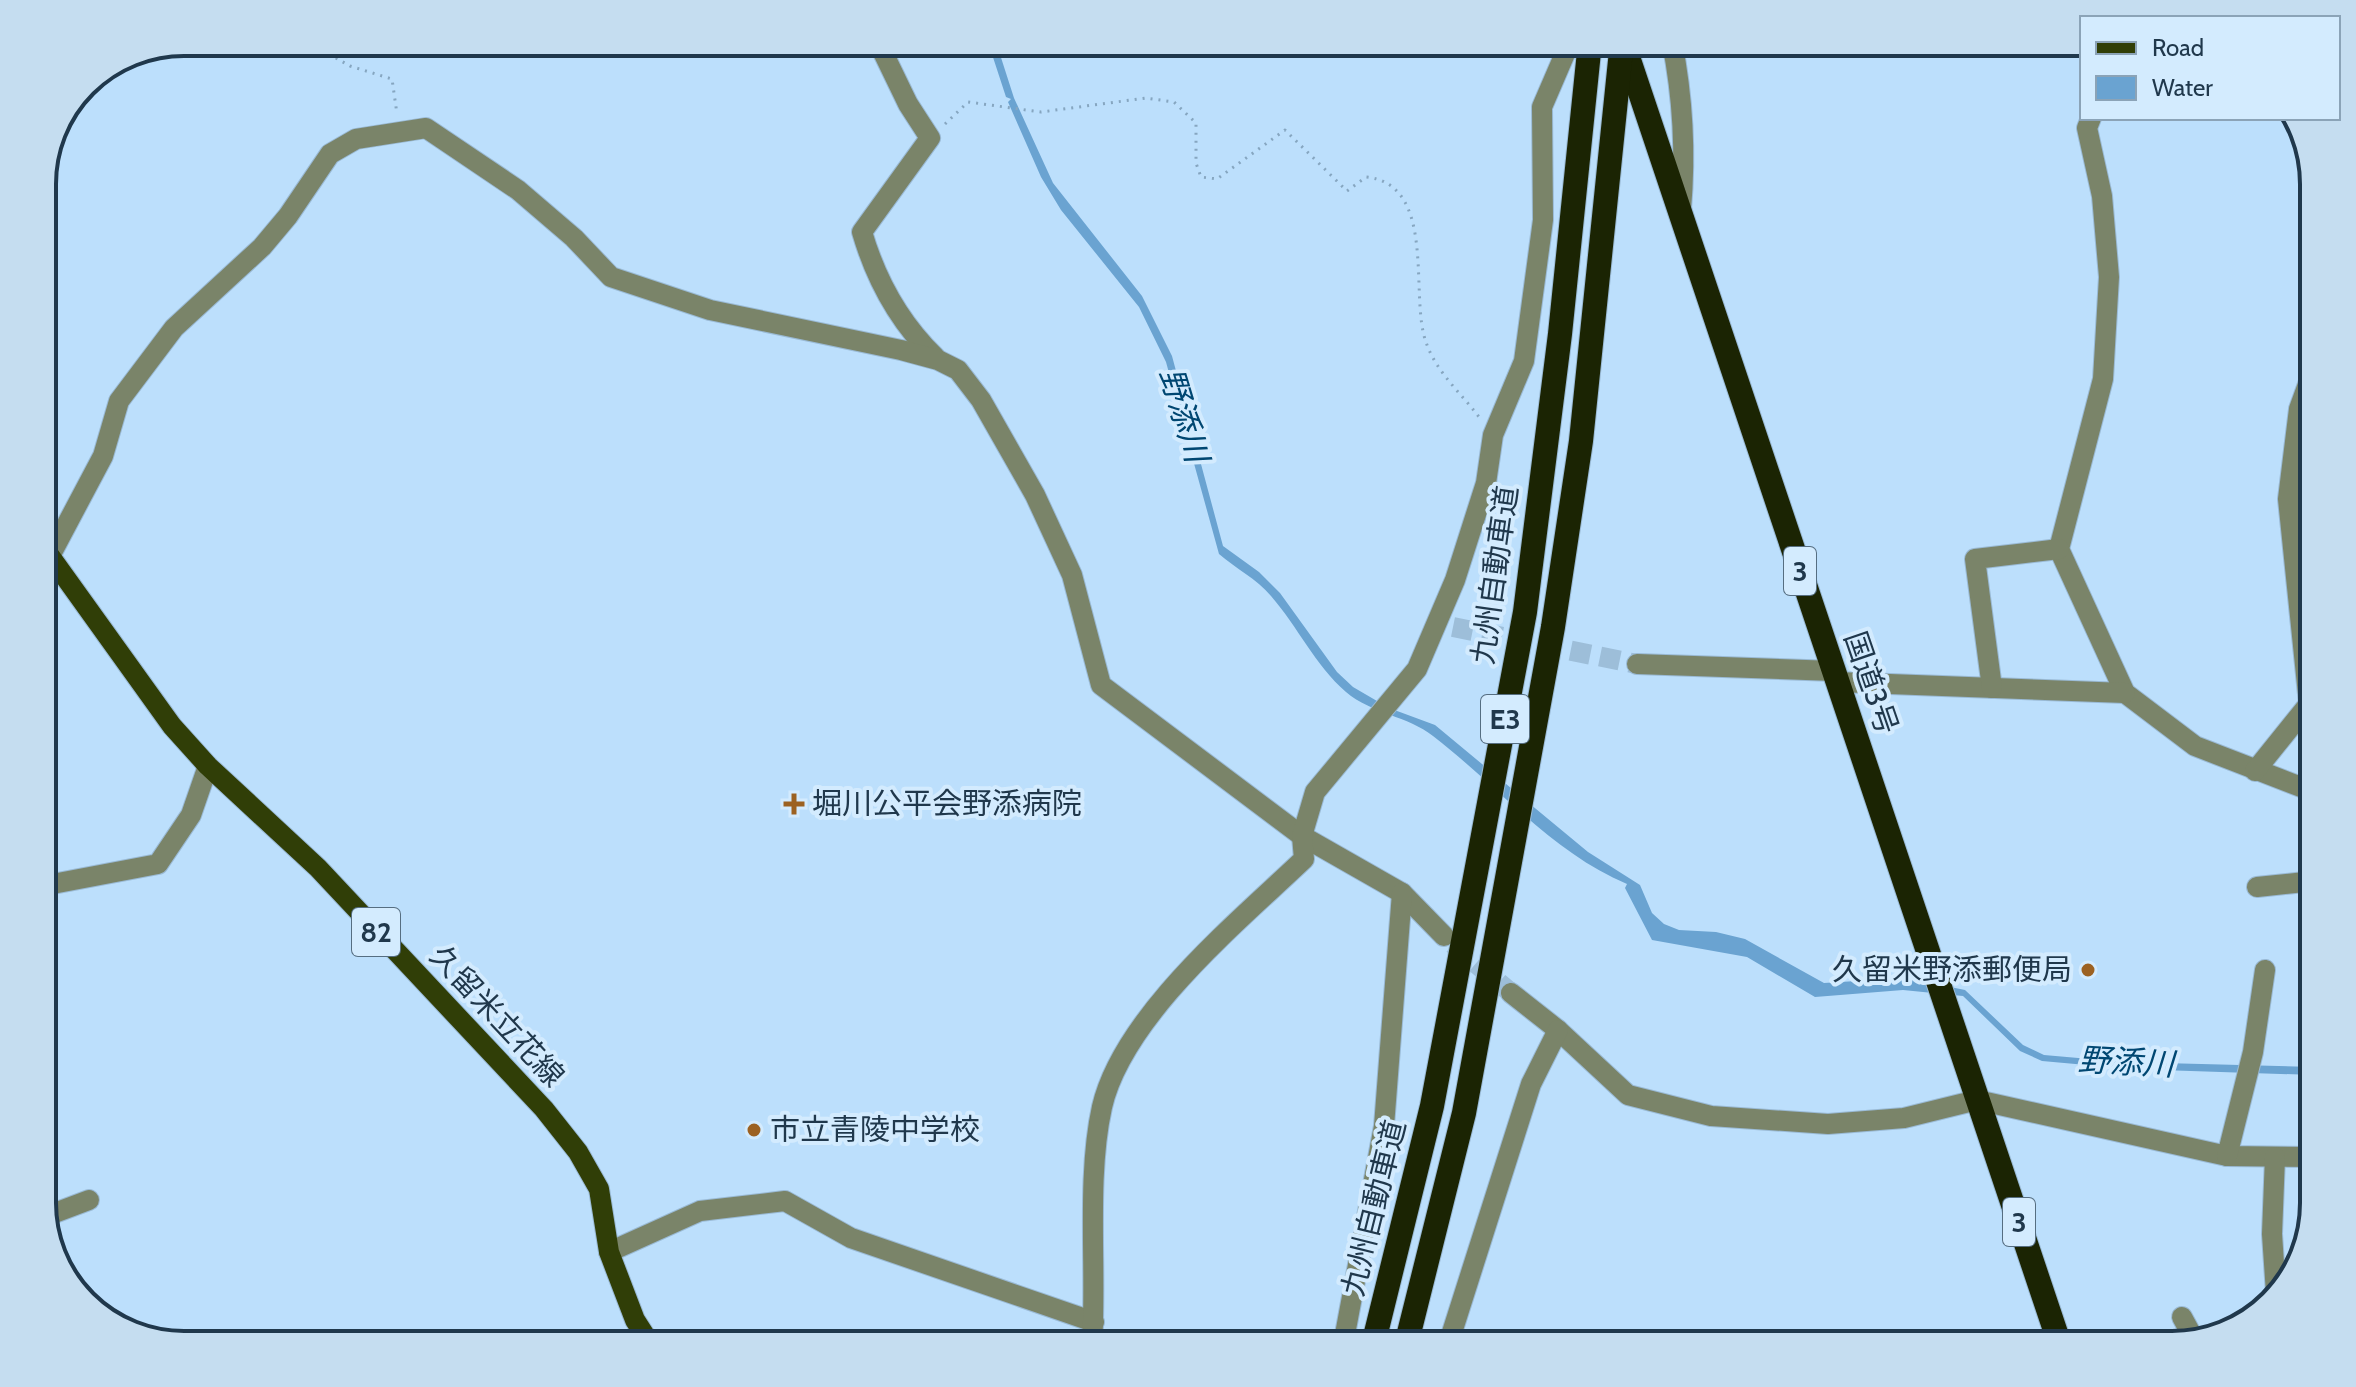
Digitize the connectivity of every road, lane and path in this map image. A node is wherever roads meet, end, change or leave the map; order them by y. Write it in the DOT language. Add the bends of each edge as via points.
graph roads {
  1 [pos="332,56"];
  2 [pos="885,56"];
  3 [pos="1564,56"];
  4 [pos="1588,56"];
  5 [pos="1621,56"];
  6 [pos="1627,56"];
  7 [pos="1674,56"];
  8 [pos="2090,120"];
  9 [pos="400,130"];
  10 [pos="930,138"];
  11 [pos="1681,212"];
  12 [pos="938,360"];
  13 [pos="1493,435"];
  14 [pos="2300,440"];
  15 [pos="56,538"];
  16 [pos="2059,549"];
  17 [pos="56,569"];
  18 [pos="2300,579"];
  19 [pos="1637,664"];
  20 [pos="1836,676"];
  21 [pos="1992,688"];
  22 [pos="2125,693"];
  23 [pos="2300,715"];
  24 [pos="208,766"];
  25 [pos="2255,771"];
  26 [pos="2300,787"];
  27 [pos="1302,836"];
  28 [pos="2300,882"];
  29 [pos="56,883"];
  30 [pos="2257,887"];
  31 [pos="1402,893"];
  32 [pos="1444,936"];
  33 [pos="2265,970"];
  34 [pos="1511,993"];
  35 [pos="1558,1030"];
  36 [pos="1977,1100"];
  37 [pos="2227,1156"];
  38 [pos="2275,1157"];
  39 [pos="2300,1157"];
  40 [pos="89,1200"];
  41 [pos="56,1212"];
  42 [pos="609,1252"];
  43 [pos="2275,1279"];
  44 [pos="2182,1317"];
  45 [pos="1094,1322"];
  46 [pos="2189,1330"];
  47 [pos="642,1331"];
  48 [pos="1093,1331"];
  49 [pos="1346,1331"];
  50 [pos="1376,1331"];
  51 [pos="1410,1331"];
  52 [pos="1452,1331"];
  53 [pos="2055,1331"];
  1 -- 9 [label="path" via="392,79"];
  2 -- 10 [label="street"];
  3 -- 13 [label="street" via="1542,107 1543,220 1524,361"];
  4 -- 50 [label="highway, 九州自動車道 / E3" via="1525,612 1432,1106"];
  5 -- 51 [label="highway, 九州自動車道 / E3" via="1581,441 1553,627 1464,1113"];
  6 -- 11 [label="highway, 国道3号 / 3"];
  7 -- 11 [label="street" via="1685,165"];
  8 -- 16 [label="street" via="2087,128 2102,196 2109,277 2103,379"];
  9 -- 12 [label="street" via="426,128 475,159 574,238 611,277 710,310"];
  9 -- 15 [label="street" via="356,139 330,154 262,247 174,328 119,401 103,456"];
  10 -- 12 [label="street" via="862,232 875,278 912,335"];
  10 -- 13 [label="path" via="968,102 1041,112 1146,98 1174,102 1196,123 1201,177 1217,179 1285,130 1347,191 1366,177 1380,178 1394,188 1415,228 1425,342 1443,375"];
  11 -- 20 [label="highway, 国道3号 / 3"];
  12 -- 27 [label="street" via="958,370 981,400 1035,495 1072,575 1101,685"];
  13 -- 27 [label="street" via="1486,483 1444,626 1417,669 1315,792"];
  14 -- 18 [label="street" via="2288,499"];
  16 -- 21 [label="street" via="1975,559"];
  16 -- 22 [label="street"];
  17 -- 24 [label="main road, 久留米立花線 / 82" via="172,726"];
  19 -- 20 [label="street"];
  20 -- 21 [label="street"];
  20 -- 36 [label="highway, 国道3号 / 3"];
  21 -- 22 [label="street"];
  22 -- 25 [label="street" via="2195,746"];
  23 -- 25 [label="street"];
  24 -- 29 [label="street" via="191,815 158,864"];
  24 -- 42 [label="main road, 久留米立花線 / 82" via="318,868 544,1109 599,1189"];
  25 -- 26 [label="street"];
  27 -- 31 [label="street"];
  27 -- 45 [label="street" via="1304,859 1184,975 1121,1059 1102,1106 1096,1160"];
  28 -- 30 [label="street"];
  31 -- 32 [label="street"];
  31 -- 49 [label="street" via="1384,1126"];
  33 -- 37 [label="street" via="2253,1052"];
  34 -- 35 [label="street"];
  35 -- 36 [label="street" via="1628,1095 1711,1116 1828,1124 1904,1118"];
  35 -- 52 [label="street" via="1531,1084"];
  36 -- 37 [label="street"];
  36 -- 53 [label="highway, 国道3号 / 3"];
  37 -- 38 [label="street"];
  38 -- 39 [label="street"];
  38 -- 43 [label="street"];
  40 -- 41 [label="street"];
  42 -- 45 [label="street" via="700,1211 785,1201 851,1238"];
  42 -- 47 [label="main road, 久留米立花線 / 82"];
  44 -- 46 [label="street"];
  45 -- 48 [label="street"];
}
